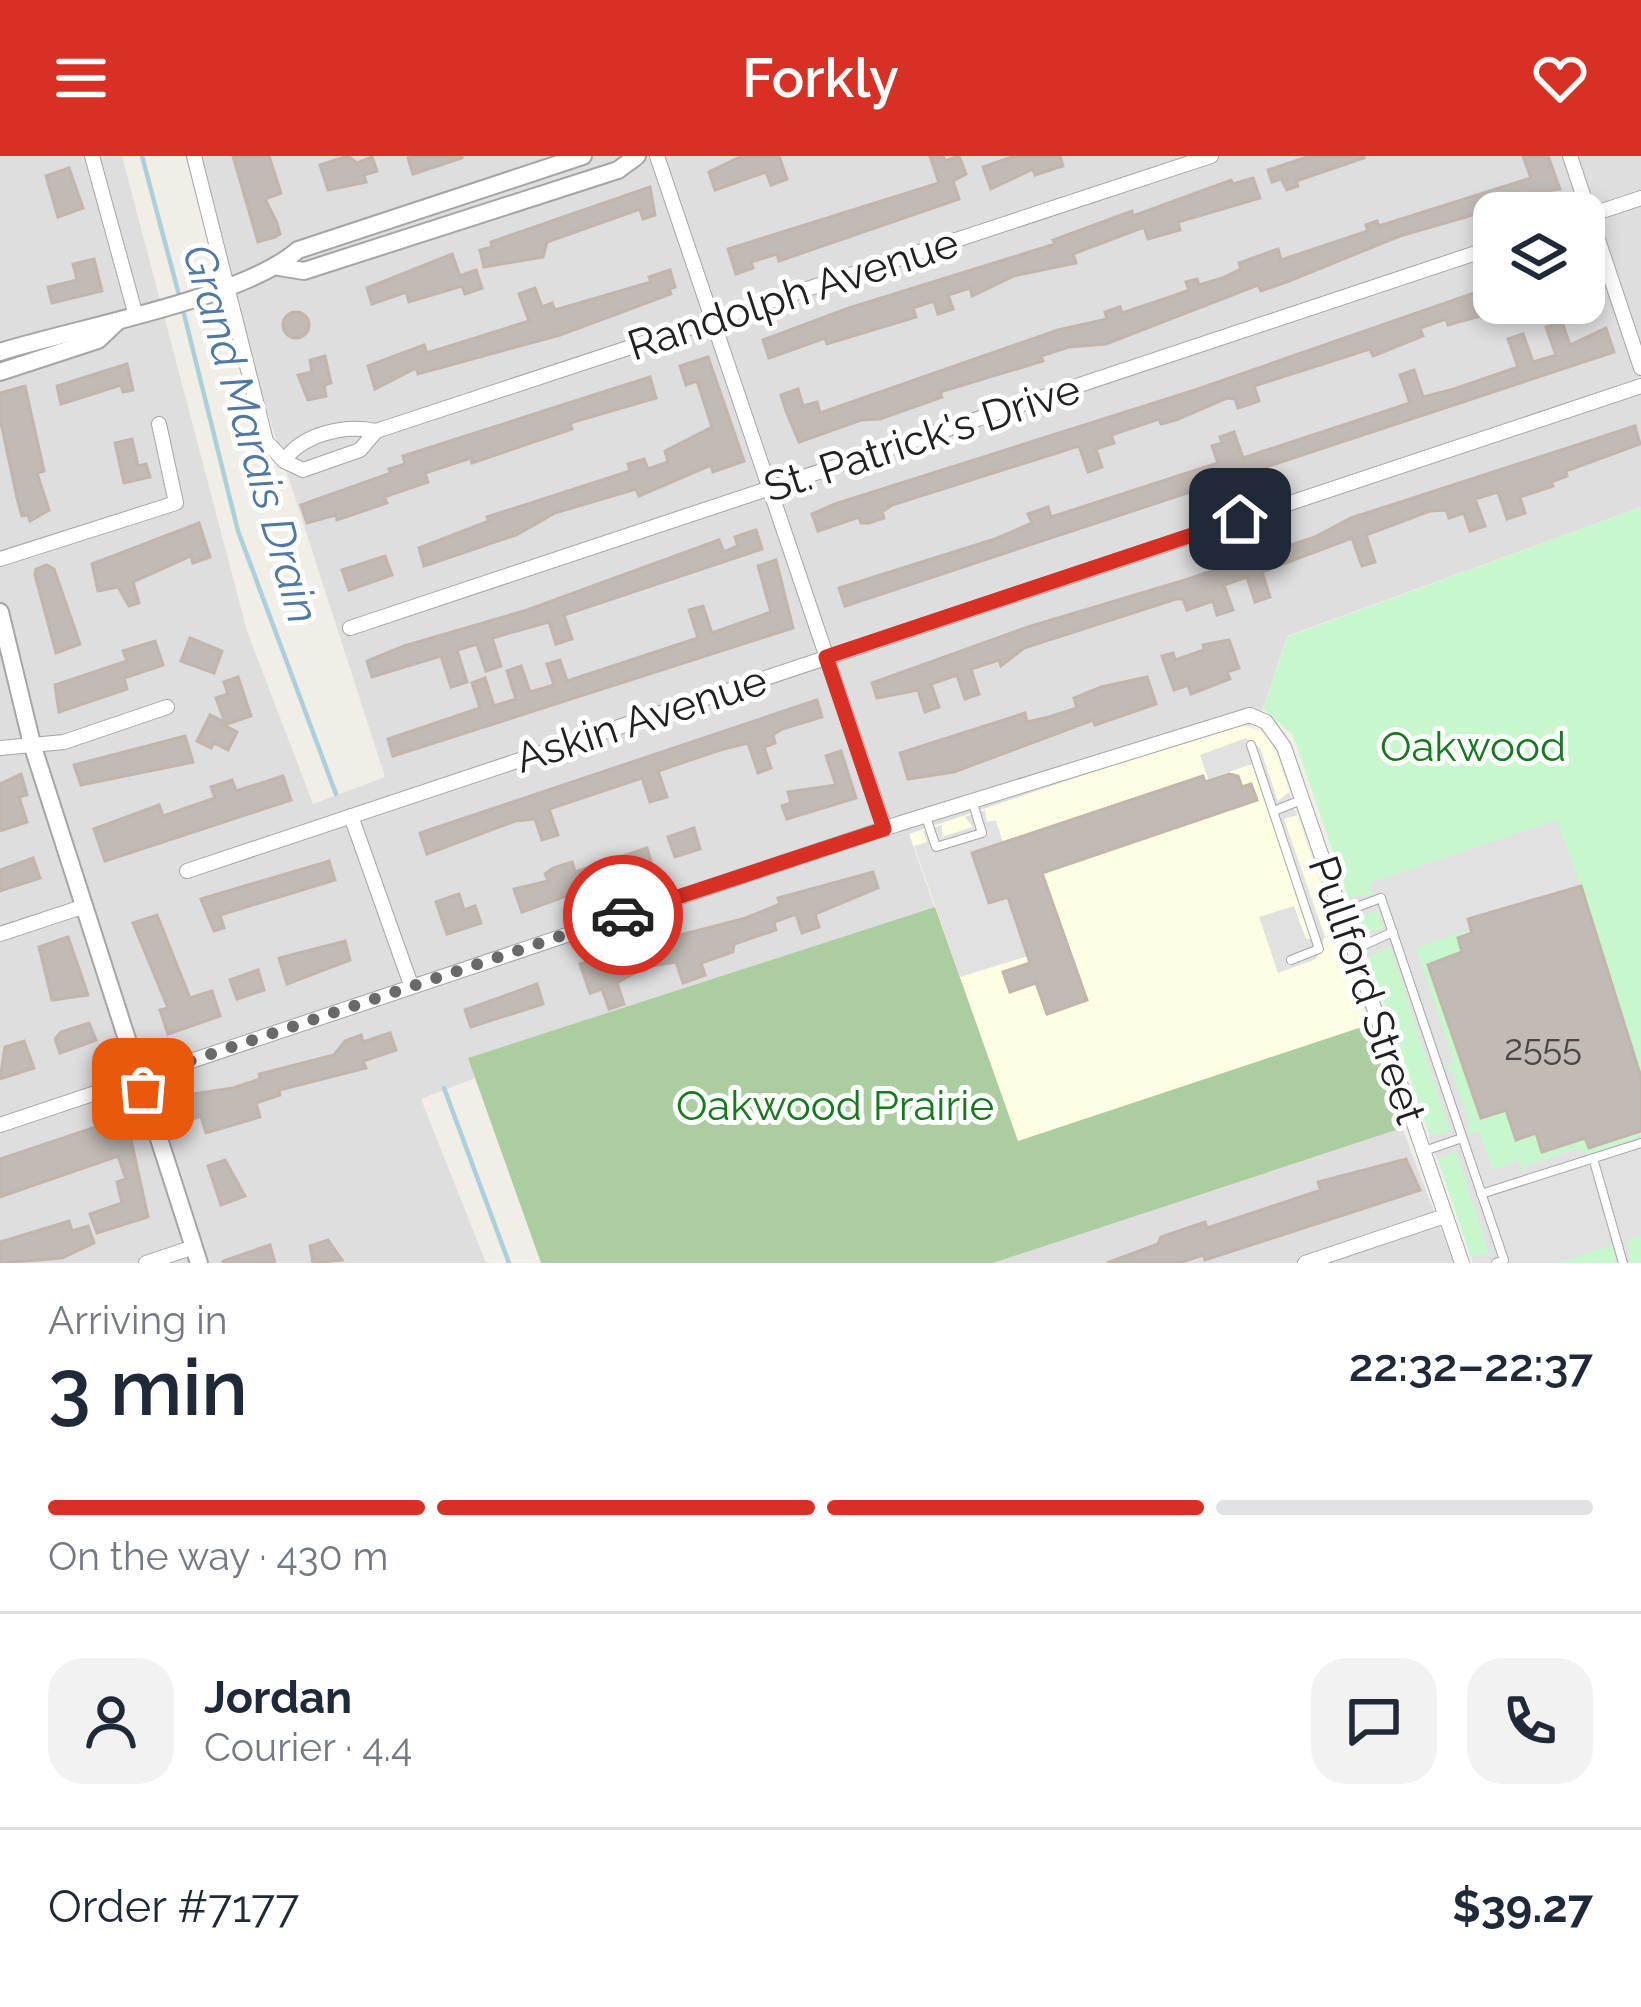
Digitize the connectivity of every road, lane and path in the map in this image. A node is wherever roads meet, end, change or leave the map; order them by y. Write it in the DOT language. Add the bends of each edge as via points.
graph roads {
  1 [pos="92,156"];
  2 [pos="194,156"];
  3 [pos="583,156"];
  4 [pos="637,156"];
  5 [pos="657,156"];
  6 [pos="1211,156"];
  7 [pos="1570,156"];
  8 [pos="1580,192"];
  9 [pos="1641,198"];
  10 [pos="1605,210"];
  11 [pos="1473,254"];
  12 [pos="279,267"];
  13 [pos="1605,267"];
  14 [pos="222,287"];
  15 [pos="144,313"];
  16 [pos="712,320"];
  17 [pos="116,322"];
  18 [pos="0,352"];
  19 [pos="1641,368"];
  20 [pos="0,372"];
  21 [pos="1641,386"];
  22 [pos="160,424"];
  23 [pos="376,431"];
  24 [pos="284,461"];
  25 [pos="770,489"];
  26 [pos="0,559"];
  27 [pos="0,612"];
  28 [pos="350,628"];
  29 [pos="826,657"];
  30 [pos="167,706"];
  31 [pos="32,744"];
  32 [pos="1251,746"];
  33 [pos="0,748"];
  34 [pos="972,800"];
  35 [pos="1302,800"];
  36 [pos="1274,811"];
  37 [pos="925,815"];
  38 [pos="351,816"];
  39 [pos="884,829"];
  40 [pos="187,871"];
  41 [pos="85,906"];
  42 [pos="1341,913"];
  43 [pos="1393,932"];
  44 [pos="0,934"];
  45 [pos="1353,950"];
  46 [pos="1292,960"];
  47 [pos="412,985"];
  48 [pos="140,1078"];
  49 [pos="0,1124"];
  50 [pos="1462,1138"];
  51 [pos="1641,1143"];
  52 [pos="1423,1151"];
  53 [pos="1593,1158"];
  54 [pos="1481,1194"];
  55 [pos="1445,1216"];
  56 [pos="196,1255"];
  57 [pos="146,1263"];
  58 [pos="1305,1263"];
  59 [pos="1462,1263"];
  60 [pos="1496,1263"];
  61 [pos="1623,1263"];
  1 -- 15 [label="street"];
  2 -- 14 [label="street"];
  3 -- 12 [label="street" via="298,250"];
  4 -- 12 [label="street" via="619,170 304,272"];
  5 -- 16 [label="street"];
  6 -- 16 [label="street, Randolph Avenue"];
  7 -- 8 [label="street"];
  9 -- 10 [label="street"];
  11 -- 25 [label="street, St. Patrick's Drive"];
  12 -- 14 [label="street"];
  13 -- 19 [label="street"];
  14 -- 15 [label="street"];
  14 -- 24 [label="street" via="266,441"];
  15 -- 17 [label="street"];
  16 -- 23 [label="street, Randolph Avenue"];
  16 -- 25 [label="street"];
  17 -- 18 [label="street"];
  17 -- 20 [label="street" via="98,340"];
  21 -- 29 [label="street, Askin Avenue"];
  22 -- 26 [label="street" via="176,503"];
  23 -- 24 [label="street, Randolph Avenue" via="352,426 294,446"];
  23 -- 24 [label="street, Randolph Avenue" via="360,450 303,470"];
  25 -- 28 [label="street, St. Patrick's Drive"];
  25 -- 29 [label="street"];
  27 -- 31 [label="street"];
  29 -- 38 [label="street, Askin Avenue"];
  29 -- 39 [label="street"];
  30 -- 31 [label="street" via="64,742"];
  31 -- 33 [label="street"];
  31 -- 41 [label="street"];
  32 -- 36 [label="lane"];
  34 -- 35 [label="street, Pullford Street" via="1250,715 1278,733"];
  34 -- 37 [label="street"];
  34 -- 37 [label="lane" via="982,833 936,848"];
  35 -- 36 [label="lane"];
  35 -- 42 [label="street, Pullford Street"];
  36 -- 46 [label="lane" via="1319,949"];
  37 -- 39 [label="street"];
  38 -- 40 [label="street, Askin Avenue"];
  38 -- 47 [label="street"];
  39 -- 47 [label="street"];
  41 -- 44 [label="street"];
  41 -- 48 [label="street"];
  42 -- 43 [label="lane" via="1382,898"];
  42 -- 45 [label="street, Pullford Street"];
  43 -- 45 [label="lane"];
  43 -- 50 [label="lane"];
  45 -- 52 [label="street, Pullford Street"];
  47 -- 48 [label="street"];
  48 -- 49 [label="street"];
  48 -- 56 [label="street"];
  50 -- 52 [label="lane"];
  50 -- 54 [label="lane"];
  51 -- 53 [label="lane"];
  52 -- 55 [label="street, Pullford Street"];
  53 -- 54 [label="lane"];
  53 -- 61 [label="lane"];
  54 -- 60 [label="lane" via="1504,1260"];
  55 -- 58 [label="street"];
  55 -- 59 [label="street, Pullford Street"];
  56 -- 57 [label="street"];
}
